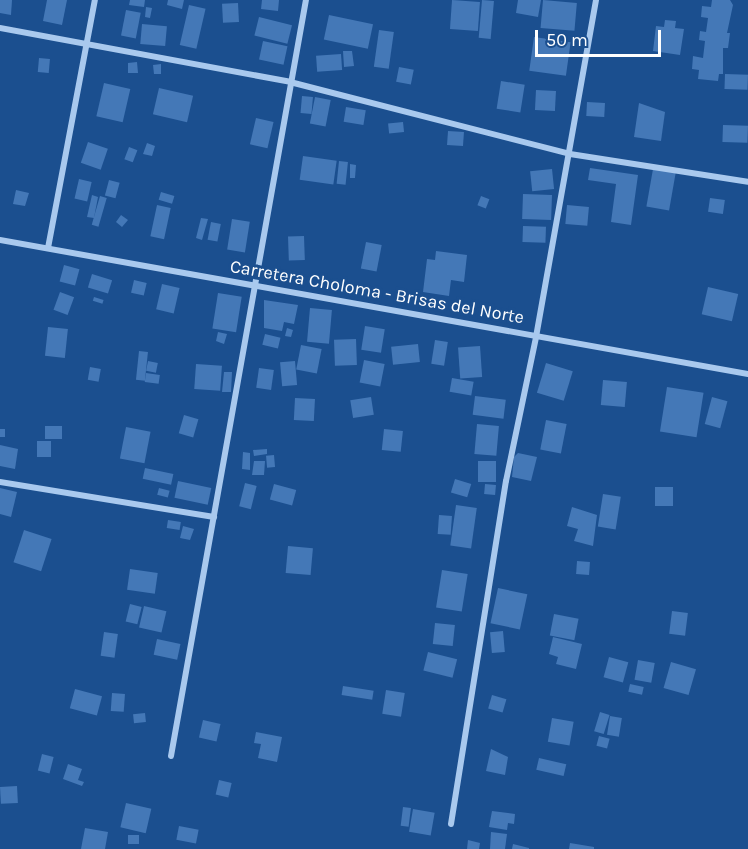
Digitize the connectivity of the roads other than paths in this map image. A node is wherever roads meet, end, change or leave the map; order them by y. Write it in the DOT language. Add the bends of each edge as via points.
graph roads {
  1 [pos="95,0"];
  2 [pos="306,0"];
  3 [pos="596,0"];
  4 [pos="0,28"];
  5 [pos="87,44"];
  6 [pos="290,82"];
  7 [pos="570,154"];
  8 [pos="748,182"];
  9 [pos="0,240"];
  10 [pos="48,248"];
  11 [pos="252,285"];
  12 [pos="536,337"];
  13 [pos="748,374"];
  14 [pos="0,482"];
  15 [pos="214,517"];
  16 [pos="171,756"];
  17 [pos="451,824"];
  1 -- 5 [label="street"];
  2 -- 6 [label="street"];
  3 -- 7 [label="street"];
  4 -- 5 [label="street"];
  5 -- 6 [label="street"];
  5 -- 10 [label="street"];
  6 -- 7 [label="street"];
  6 -- 11 [label="street"];
  7 -- 8 [label="street"];
  7 -- 12 [label="street"];
  9 -- 10 [label="street, Carretera Choloma - Brisas del Norte"];
  10 -- 11 [label="street, Carretera Choloma - Brisas del Norte"];
  11 -- 12 [label="street, Carretera Choloma - Brisas del Norte"];
  11 -- 15 [label="street"];
  12 -- 13 [label="street, Carretera Choloma - Brisas del Norte"];
  12 -- 17 [label="street" via="506,481"];
  14 -- 15 [label="street"];
  15 -- 16 [label="street"];
}
